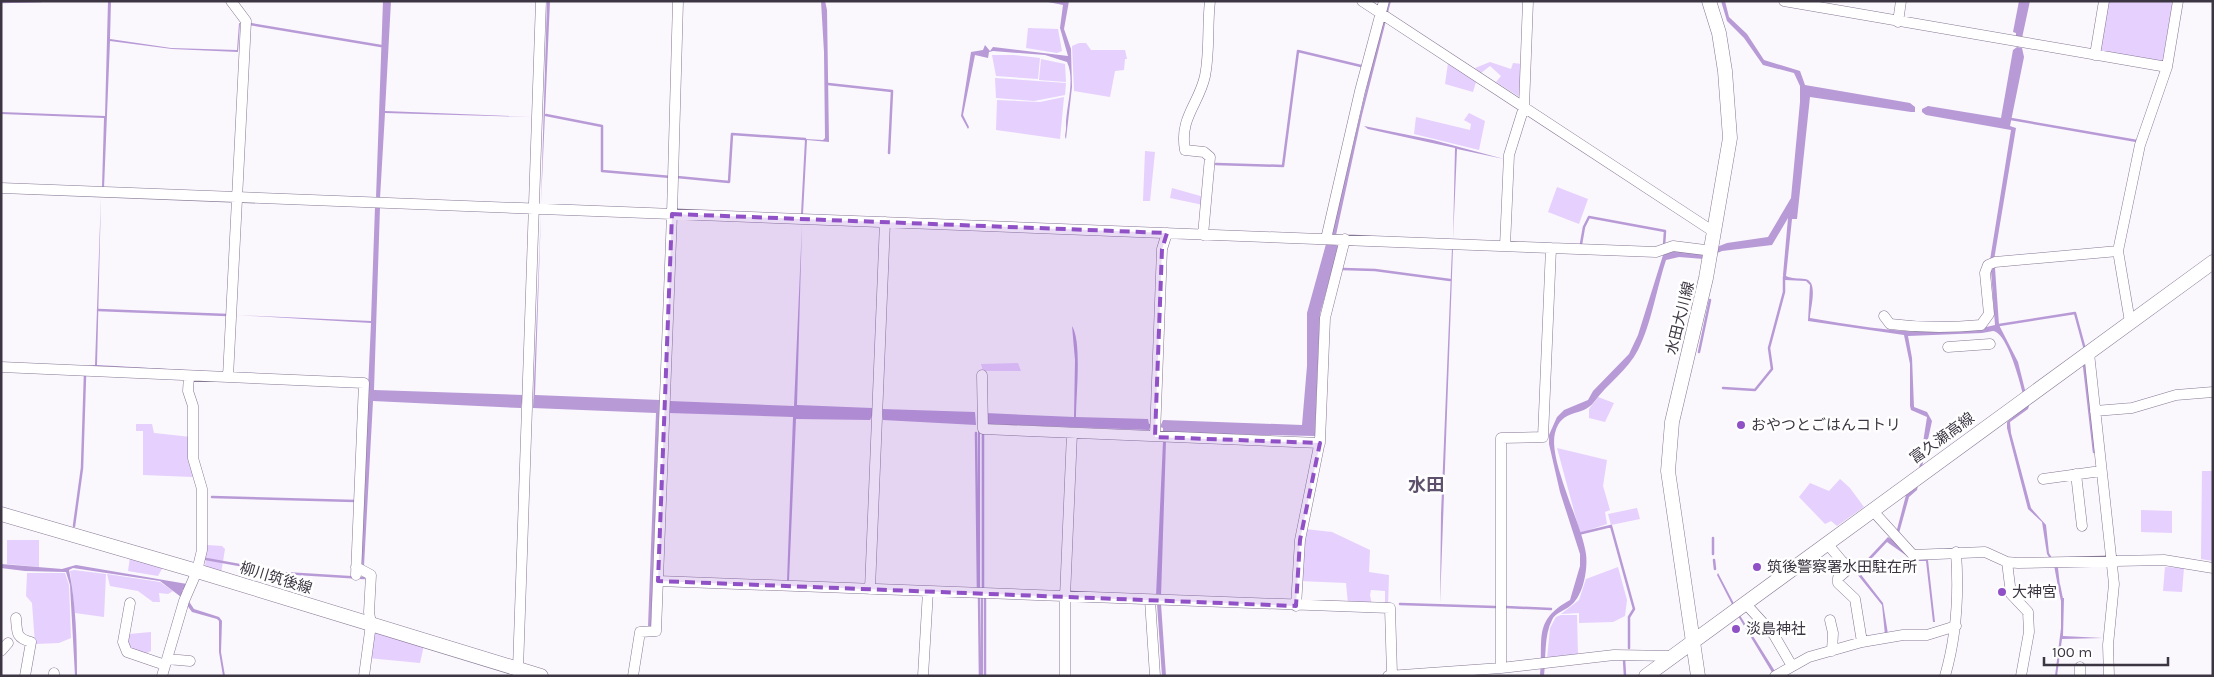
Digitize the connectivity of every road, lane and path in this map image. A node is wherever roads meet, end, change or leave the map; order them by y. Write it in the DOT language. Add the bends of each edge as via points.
graph roads {
  1 [pos="231,1"];
  2 [pos="542,1"];
  3 [pos="678,1"];
  4 [pos="1210,1"];
  5 [pos="1362,1"];
  6 [pos="1384,1"];
  7 [pos="1528,1"];
  8 [pos="1709,1"];
  9 [pos="1784,1"];
  10 [pos="1901,1"];
  11 [pos="2104,1"];
  12 [pos="2178,1"];
  13 [pos="1381,13"];
  14 [pos="1898,22"];
  15 [pos="2095,55"];
  16 [pos="2166,67"];
  17 [pos="1524,107"];
  18 [pos="1,188"];
  19 [pos="237,198"];
  20 [pos="535,209"];
  21 [pos="672,214"];
  22 [pos="885,222"];
  23 [pos="1714,232"];
  24 [pos="1167,233"];
  25 [pos="1202,235"];
  26 [pos="1326,239"];
  27 [pos="1345,240"];
  28 [pos="1505,246"];
  29 [pos="1551,248"];
  30 [pos="1705,250"];
  31 [pos="2118,251"];
  32 [pos="2213,262"];
  33 [pos="1884,316"];
  34 [pos="2130,322"];
  35 [pos="1990,344"];
  36 [pos="1948,348"];
  37 [pos="2089,353"];
  38 [pos="1,367"];
  39 [pos="982,375"];
  40 [pos="189,376"];
  41 [pos="228,377"];
  42 [pos="2213,392"];
  43 [pos="2094,411"];
  44 [pos="1072,433"];
  45 [pos="1156,435"];
  46 [pos="1320,443"];
  47 [pos="2101,471"];
  48 [pos="2076,474"];
  49 [pos="2043,479"];
  50 [pos="1872,510"];
  51 [pos="1,514"];
  52 [pos="2082,526"];
  53 [pos="1830,547"];
  54 [pos="1956,552"];
  55 [pos="2111,561"];
  56 [pos="2007,562"];
  57 [pos="2213,568"];
  58 [pos="197,571"];
  59 [pos="658,581"];
  60 [pos="870,589"];
  61 [pos="928,591"];
  62 [pos="1065,597"];
  63 [pos="1150,600"];
  64 [pos="130,603"];
  65 [pos="1745,603"];
  66 [pos="1296,606"];
  67 [pos="16,618"];
  68 [pos="1830,620"];
  69 [pos="371,624"];
  70 [pos="1956,626"];
  71 [pos="1862,642"];
  72 [pos="1693,643"];
  73 [pos="1832,651"];
  74 [pos="1674,656"];
  75 [pos="190,661"];
  76 [pos="166,662"];
  77 [pos="1792,666"];
  78 [pos="1500,668"];
  79 [pos="518,669"];
  80 [pos="1390,675"];
  81 [pos="25,676"];
  82 [pos="162,676"];
  83 [pos="364,676"];
  84 [pos="541,676"];
  85 [pos="633,676"];
  86 [pos="923,676"];
  87 [pos="1065,676"];
  88 [pos="1155,676"];
  89 [pos="1646,676"];
  90 [pos="1698,676"];
  91 [pos="1776,676"];
  92 [pos="1945,676"];
  93 [pos="2021,676"];
  94 [pos="2108,676"];
  1 -- 19 [label="street" via="246,20"];
  2 -- 20 [label="street"];
  3 -- 21 [label="street"];
  4 -- 25 [label="street" via="1205,77 1186,118 1183,140 1185,150 1204,152 1210,157"];
  5 -- 13 [label="street"];
  6 -- 13 [label="street"];
  7 -- 17 [label="street"];
  8 -- 23 [label="main road, 水田大川線" via="1719,33 1730,113 1730,138"];
  9 -- 14 [label="street"];
  10 -- 14 [label="street"];
  11 -- 15 [label="street"];
  12 -- 16 [label="street"];
  13 -- 17 [label="street"];
  13 -- 26 [label="street"];
  14 -- 15 [label="street"];
  15 -- 16 [label="street"];
  16 -- 31 [label="street" via="2140,145"];
  17 -- 23 [label="street"];
  17 -- 28 [label="street" via="1509,156"];
  18 -- 19 [label="street"];
  19 -- 20 [label="street"];
  19 -- 41 [label="street"];
  20 -- 21 [label="street"];
  20 -- 79 [label="street"];
  21 -- 22 [label="street"];
  21 -- 59 [label="street"];
  22 -- 24 [label="street"];
  22 -- 60 [label="street"];
  23 -- 72 [label="main road, 水田大川線" via="1668,449 1671,503"];
  24 -- 25 [label="street"];
  24 -- 45 [label="street" via="1162,249"];
  25 -- 26 [label="street"];
  26 -- 27 [label="street"];
  27 -- 28 [label="street"];
  27 -- 46 [label="street" via="1325,318"];
  28 -- 29 [label="street"];
  29 -- 30 [label="street" via="1656,252 1673,246"];
  29 -- 78 [label="street" via="1543,437 1501,438"];
  31 -- 33 [label="street" via="1988,265 1985,273 1989,314 1981,325 1947,328 1909,326 1890,324"];
  31 -- 34 [label="street"];
  32 -- 34 [label="main road, 富久瀬高線"];
  34 -- 37 [label="main road, 富久瀬高線"];
  35 -- 36 [label="street"];
  37 -- 43 [label="street"];
  37 -- 50 [label="main road, 富久瀬高線"];
  38 -- 40 [label="street"];
  39 -- 44 [label="street" via="983,429"];
  40 -- 41 [label="street"];
  40 -- 58 [label="street" via="188,391 193,406 193,458 202,489 202,550"];
  41 -- 69 [label="street" via="364,382 356,571 371,575"];
  42 -- 43 [label="street" via="2176,395 2132,408"];
  43 -- 47 [label="street"];
  44 -- 45 [label="street"];
  44 -- 62 [label="street"];
  45 -- 46 [label="street"];
  46 -- 66 [label="street" via="1300,540"];
  47 -- 48 [label="street"];
  47 -- 55 [label="street"];
  48 -- 49 [label="street"];
  48 -- 52 [label="street"];
  50 -- 54 [label="street" via="1913,555"];
  50 -- 65 [label="main road, 富久瀬高線"];
  51 -- 58 [label="main road, 柳川筑後線"];
  53 -- 71 [label="street" via="1846,566 1838,583 1855,599"];
  54 -- 56 [label="street" via="1985,552"];
  54 -- 70 [label="street"];
  55 -- 56 [label="street"];
  55 -- 57 [label="street" via="2164,560"];
  55 -- 94 [label="street" via="2114,584"];
  56 -- 93 [label="street" via="2011,594 2028,612 2029,632"];
  58 -- 69 [label="main road, 柳川筑後線"];
  58 -- 76 [label="street" via="184,601"];
  59 -- 60 [label="street"];
  59 -- 85 [label="street" via="656,631 640,632"];
  60 -- 61 [label="street"];
  61 -- 62 [label="street"];
  61 -- 86 [label="street"];
  62 -- 63 [label="street"];
  62 -- 87 [label="street"];
  63 -- 66 [label="street"];
  63 -- 88 [label="street"];
  64 -- 76 [label="street" via="123,642 127,652"];
  65 -- 72 [label="main road, 富久瀬高線"];
  65 -- 77 [label="street" via="1774,635"];
  66 -- 80 [label="street" via="1390,608"];
  67 -- 81 [label="street" via="17,636 31,642"];
  68 -- 73 [label="street"];
  69 -- 79 [label="main road, 柳川筑後線"];
  69 -- 83 [label="street"];
  70 -- 71 [label="street" via="1927,635 1903,635"];
  70 -- 92 [label="street"];
  71 -- 73 [label="street"];
  72 -- 74 [label="main road"];
  72 -- 90 [label="main road"];
  73 -- 77 [label="street"];
  74 -- 78 [label="street" via="1614,655"];
  74 -- 89 [label="main road"];
  75 -- 76 [label="street"];
  76 -- 82 [label="street"];
  77 -- 91 [label="street"];
  78 -- 80 [label="street"];
  79 -- 84 [label="main road, 柳川筑後線"];
}
